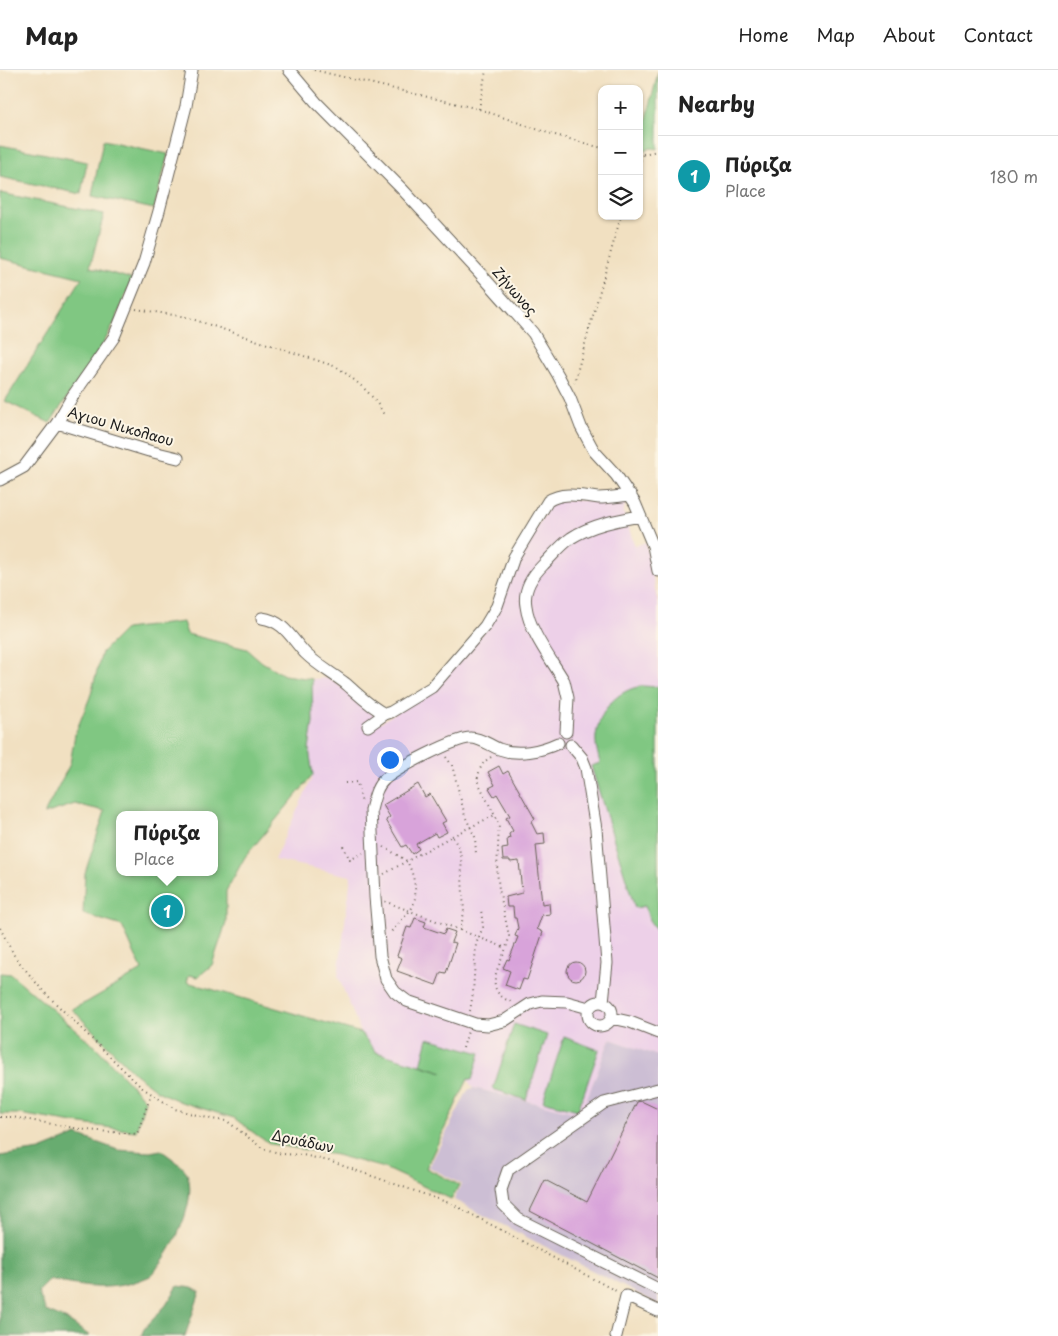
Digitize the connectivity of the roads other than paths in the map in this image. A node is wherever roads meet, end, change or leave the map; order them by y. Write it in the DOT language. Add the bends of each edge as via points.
graph roads {
  1 [pos="192,70"];
  2 [pos="289,70"];
  3 [pos="57,423"];
  4 [pos="178,458"];
  5 [pos="0,480"];
  6 [pos="631,494"];
  7 [pos="640,516"];
  8 [pos="658,571"];
  9 [pos="262,618"];
  10 [pos="385,714"];
  11 [pos="368,726"];
  12 [pos="566,732"];
  13 [pos="558,743"];
  14 [pos="571,745"];
  15 [pos="603,1002"];
  16 [pos="589,1008"];
  17 [pos="612,1018"];
  18 [pos="658,1033"];
  19 [pos="658,1089"];
  20 [pos="658,1290"];
  21 [pos="658,1311"];
  22 [pos="616,1336"];
  1 -- 3 [label="street" via="186,106 144,263 114,337"];
  2 -- 6 [label="street, Ζήνωνος" via="532,333 558,375 594,451"];
  3 -- 4 [label="street, Αγιου Νικολαου"];
  3 -- 5 [label="street" via="24,467"];
  6 -- 7 [label="street, Ζήνωνος"];
  6 -- 10 [label="street" via="600,498 555,496 548,501 514,557 497,606 485,626 432,687"];
  7 -- 8 [label="street, Ζήνωνος" via="653,546"];
  7 -- 12 [label="street" via="596,526 570,538 535,573 526,592 529,621 567,691"];
  9 -- 10 [label="street" via="288,630 306,653"];
  10 -- 11 [label="street"];
  12 -- 13 [label="street" via="559,734"];
  12 -- 14 [label="street" via="573,736"];
  13 -- 14 [label="street" via="563,747"];
  13 -- 16 [label="street" via="532,752 514,753 479,739 453,741 384,779 374,797 372,810 380,945 386,979 396,992 408,1001 469,1022 496,1024 530,1004 542,1001 576,1003"];
  14 -- 15 [label="street" via="586,768 596,829 607,963"];
  15 -- 16 [label="street" via="595,1002"];
  15 -- 17 [label="street" via="610,1006"];
  16 -- 17 [label="street" via="588,1016 595,1025 603,1026"];
  17 -- 18 [label="street"];
  19 -- 20 [label="street" via="604,1103 508,1170 500,1190 503,1204 518,1219"];
  21 -- 22 [label="street" via="626,1296"];
}
